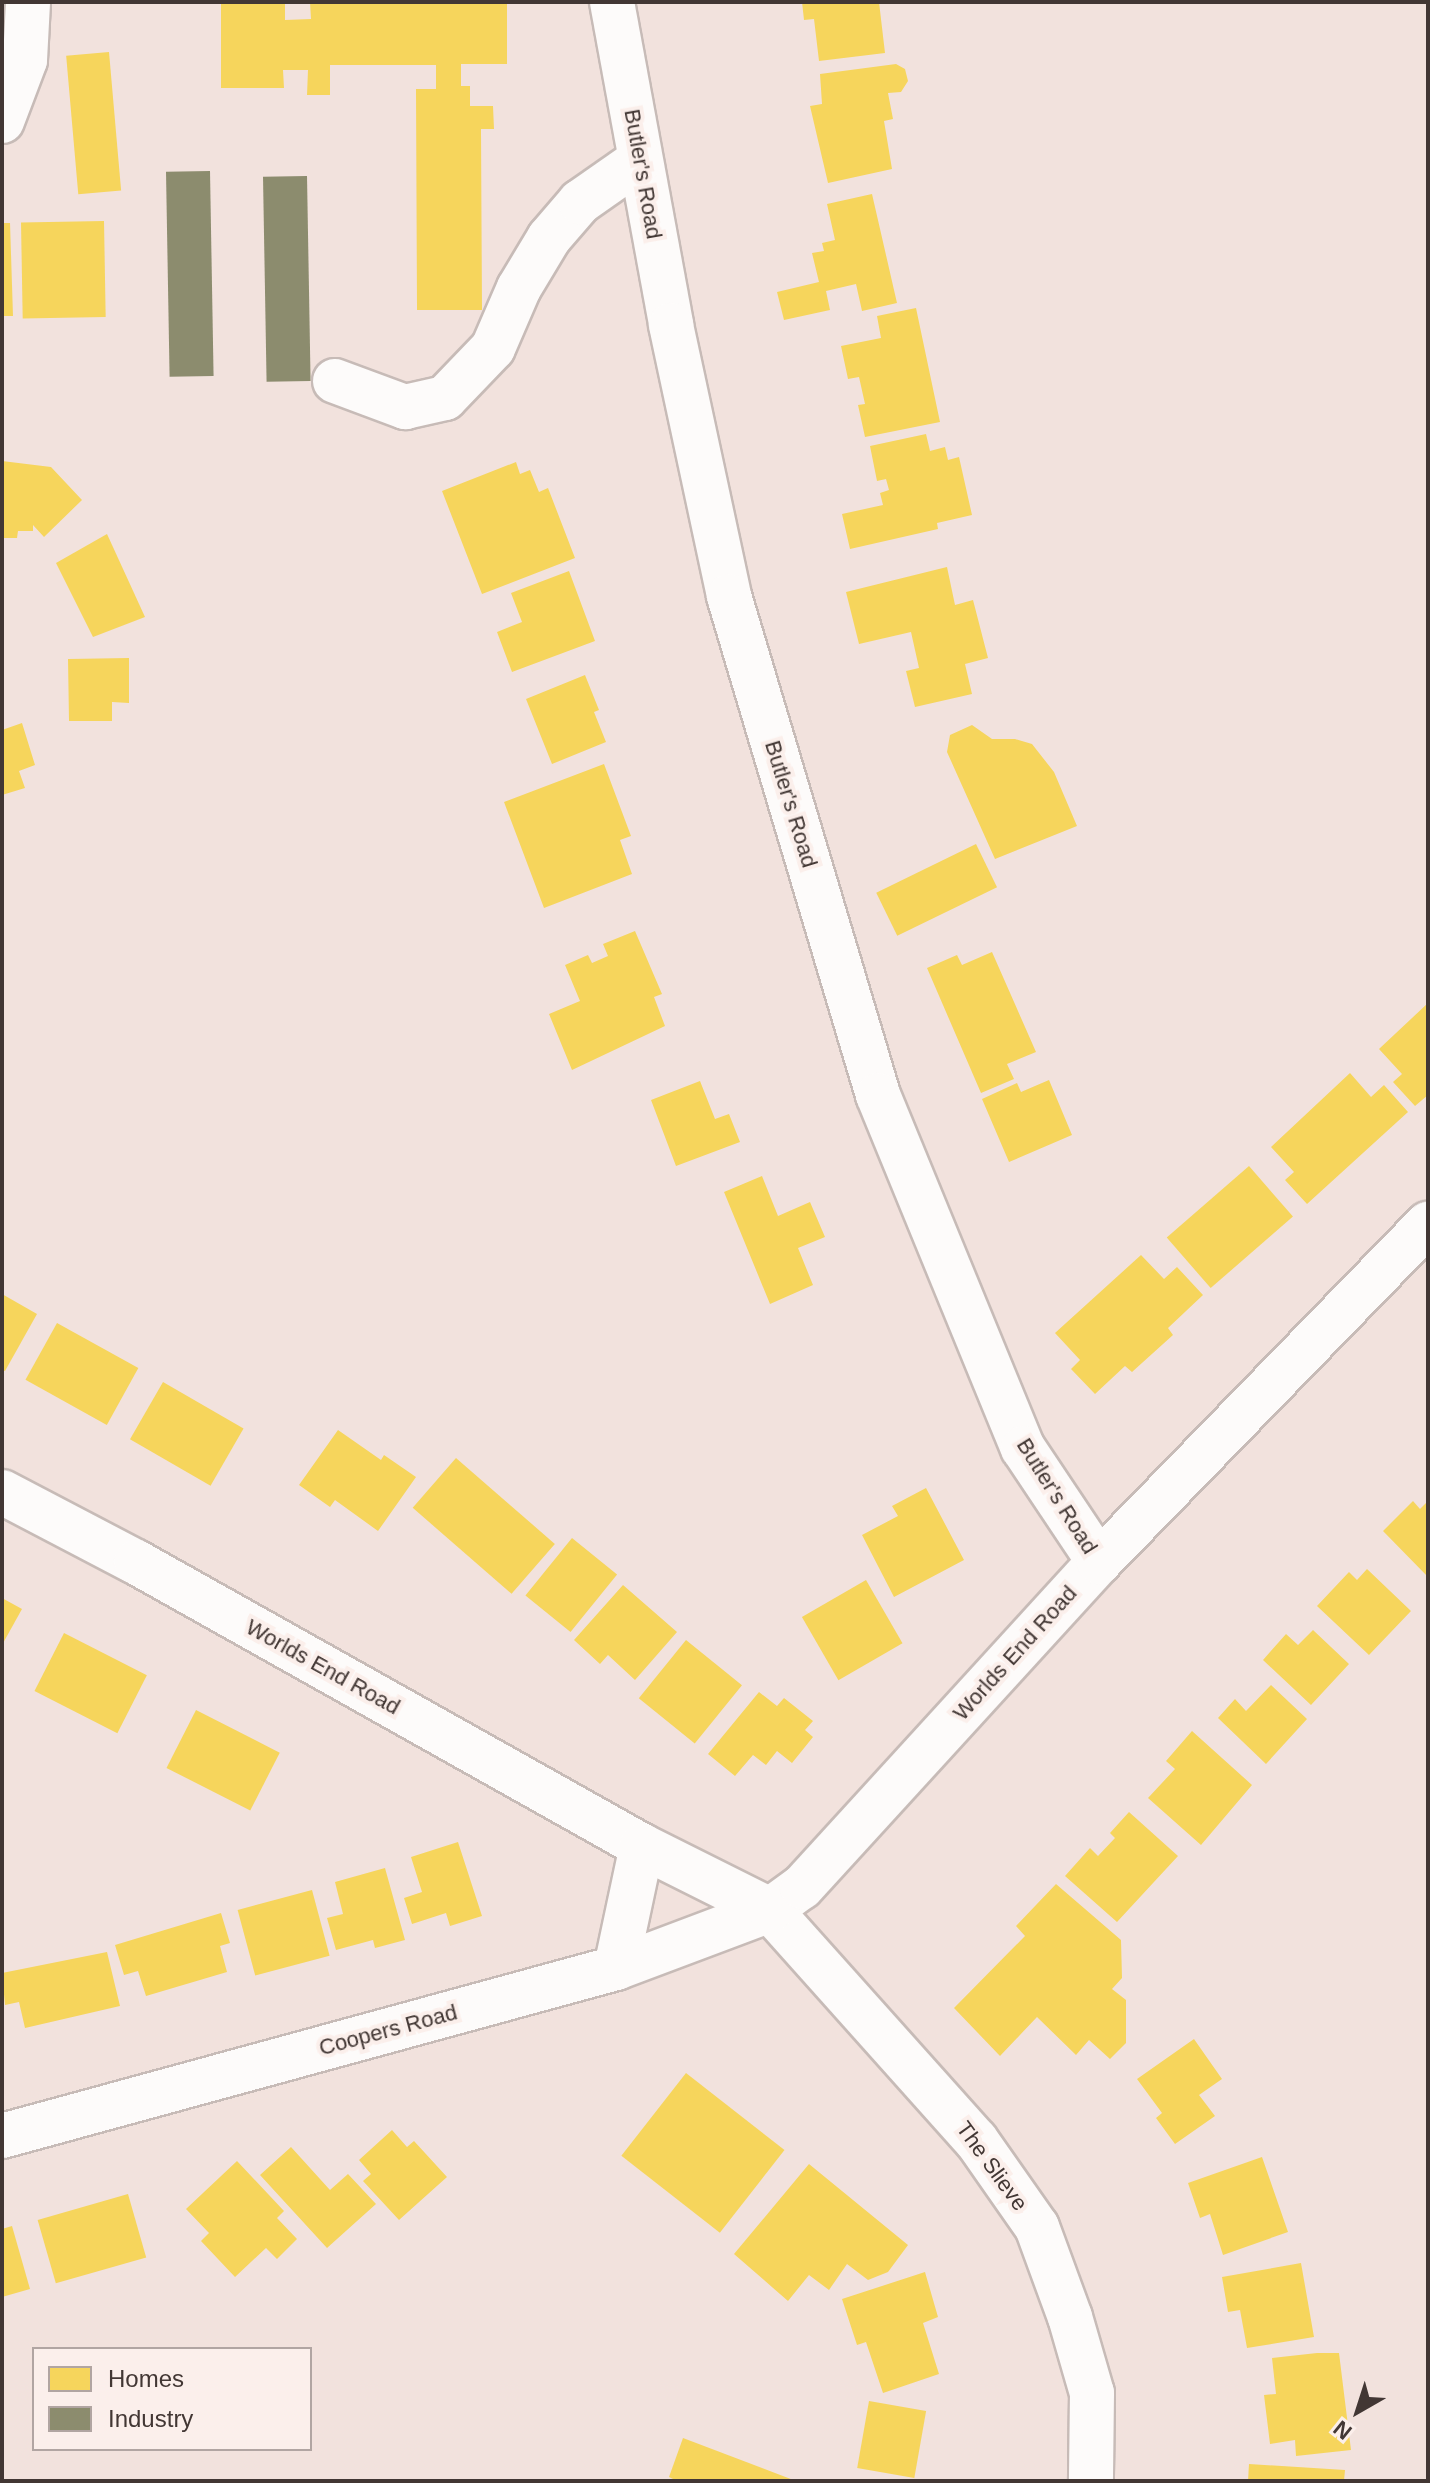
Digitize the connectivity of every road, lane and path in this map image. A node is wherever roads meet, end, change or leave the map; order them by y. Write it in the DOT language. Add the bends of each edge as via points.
graph roads {
  1 [pos="28,2"];
  2 [pos="612,2"];
  3 [pos="2,121"];
  4 [pos="640,160"];
  5 [pos="335,381"];
  6 [pos="1428,1224"];
  7 [pos="2,1492"];
  8 [pos="1099,1562"];
  9 [pos="642,1846"];
  10 [pos="770,1910"];
  11 [pos="616,1968"];
  12 [pos="2,2136"];
  13 [pos="1091,2481"];
  1 -- 3 [label="street" via="25,60"];
  2 -- 4 [label="street, Butler's Road"];
  4 -- 5 [label="street" via="580,202 549,238 519,288 493,348 445,398 405,407"];
  4 -- 8 [label="street, Butler's Road" via="729,596 878,1095 1023,1448"];
  6 -- 8 [label="street, Worlds End Road"];
  7 -- 9 [label="street, Worlds End Road"];
  8 -- 10 [label="street, Worlds End Road" via="802,1887"];
  9 -- 10 [label="street, Worlds End Road"];
  9 -- 11 [label="street"];
  10 -- 11 [label="street, Coopers Road"];
  10 -- 13 [label="street, The Slieve" via="976,2140 1037,2227 1092,2393"];
  11 -- 12 [label="street, Coopers Road"];
}
